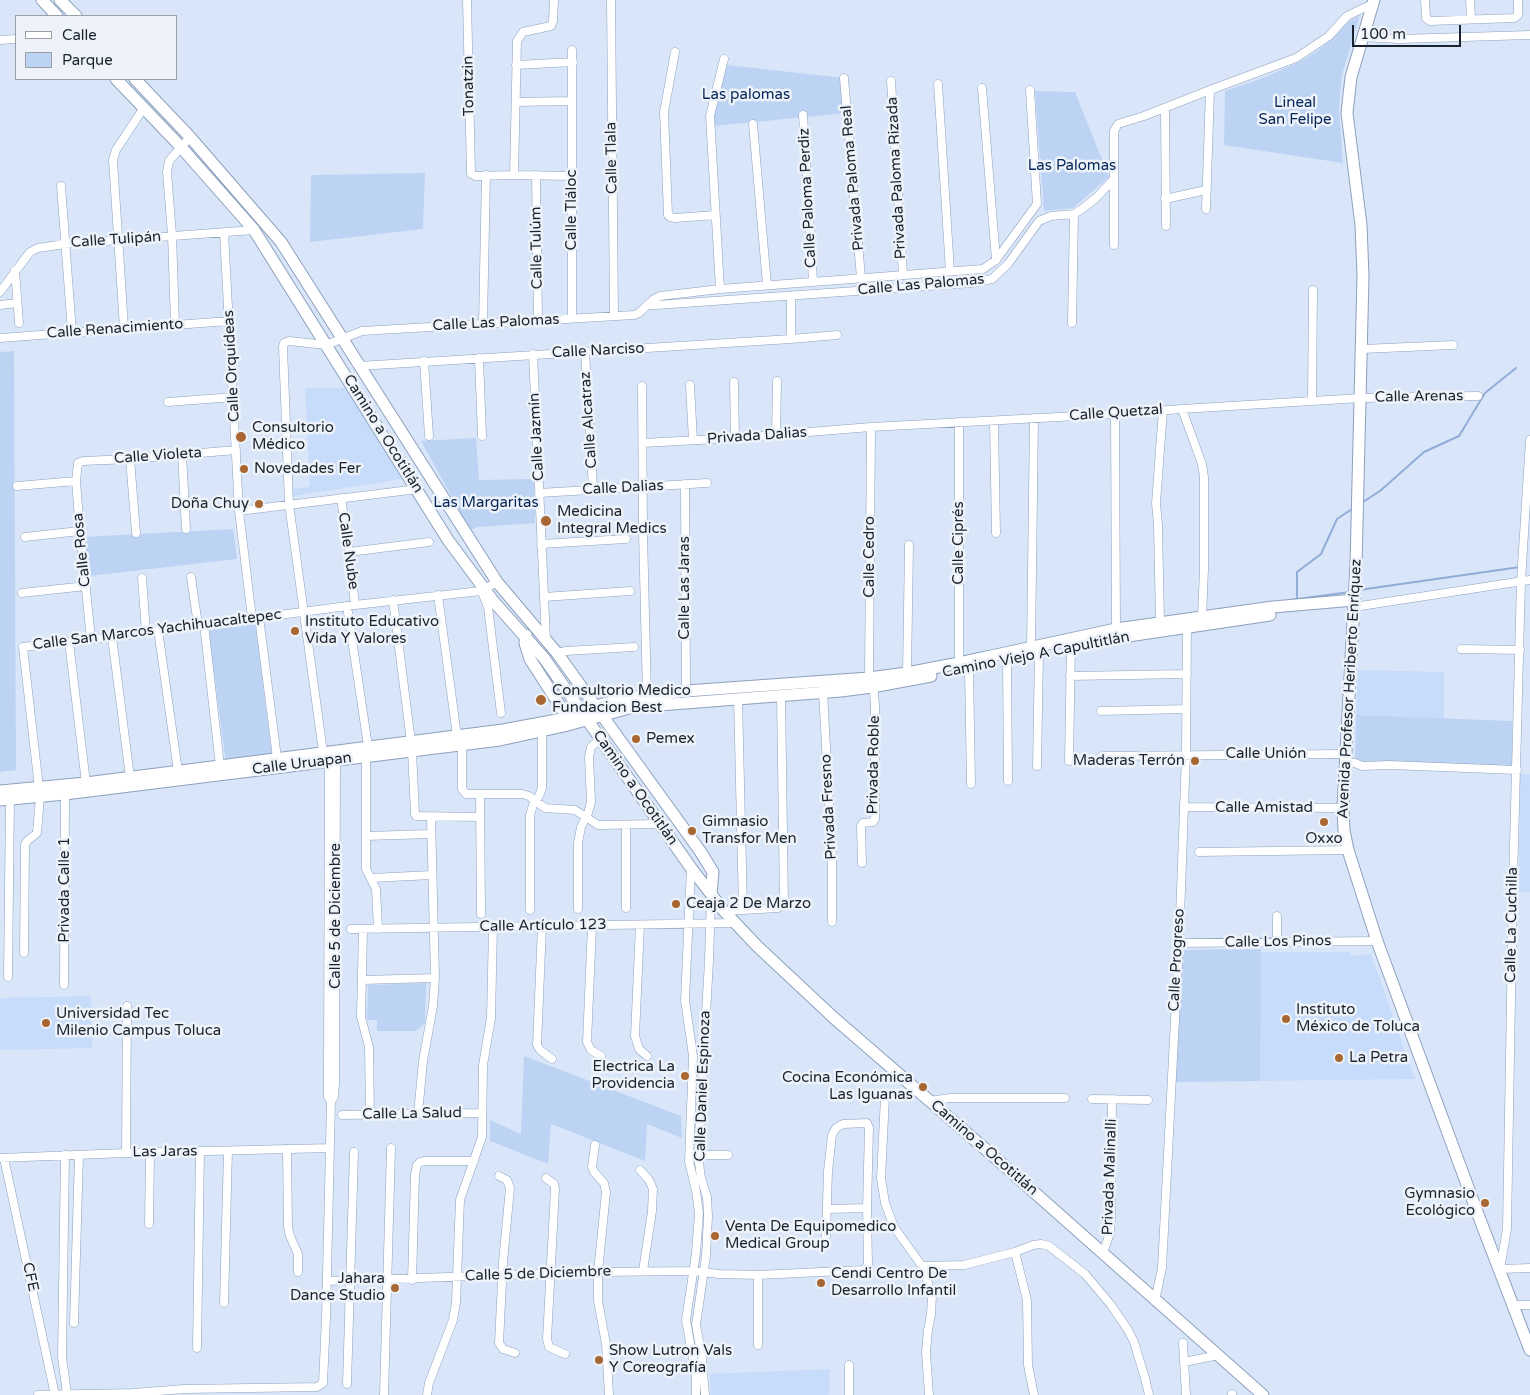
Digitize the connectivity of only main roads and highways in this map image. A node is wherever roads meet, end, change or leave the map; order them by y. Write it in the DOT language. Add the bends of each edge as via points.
graph roads {
  1 [pos="42,0"];
  2 [pos="60,0"];
  3 [pos="1373,2"];
  4 [pos="56,15"];
  5 [pos="75,15"];
  6 [pos="117,80"];
  7 [pos="136,80"];
  8 [pos="1354,603"];
  9 [pos="1187,623"];
  10 [pos="526,635"];
  11 [pos="1035,650"];
  12 [pos="964,666"];
  13 [pos="870,683"];
  14 [pos="598,711"];
  15 [pos="585,715"];
  16 [pos="569,720"];
  17 [pos="459,740"];
  18 [pos="329,758"];
  19 [pos="0,791"];
  20 [pos="39,792"];
  21 [pos="5,799"];
  22 [pos="711,894"];
  23 [pos="1530,1350"];
  24 [pos="1263,1395"];
  1 -- 4 [label="main road"];
  2 -- 5 [label="main road"];
  3 -- 8 [label="main road, Avenida Profesor Heriberto Enríquez" via="1351,77 1347,113 1362,250"];
  6 -- 10 [label="main road, Camino a Ocotitlán" via="254,230 448,540 483,590"];
  7 -- 14 [label="main road, Camino a Ocotitlán" via="190,137 280,242 497,582 557,653"];
  8 -- 9 [label="main road, Camino Viejo A Capultitlán"];
  8 -- 9 [label="main road, Camino Viejo A Capultitlán" via="1311,602 1202,617"];
  8 -- 23 [label="main road, Avenida Profesor Heriberto Enríquez" via="1343,808 1348,850 1377,941"];
  9 -- 11 [label="main road, Camino Viejo A Capultitlán"];
  9 -- 11 [label="main road, Camino Viejo A Capultitlán" via="1160,622 1116,629"];
  10 -- 15 [label="main road, Camino a Ocotitlán"];
  10 -- 16 [label="main road" via="530,659"];
  11 -- 12 [label="main road, Camino Viejo A Capultitlán"];
  11 -- 12 [label="main road, Camino Viejo A Capultitlán" via="1007,660"];
  12 -- 13 [label="main road, Camino Viejo A Capultitlán"];
  12 -- 13 [label="main road, Camino Viejo A Capultitlán" via="907,673"];
  13 -- 14 [label="main road, Camino Viejo A Capultitlán" via="823,692"];
  13 -- 14 [label="main road, Camino Viejo A Capultitlán" via="647,695 619,699"];
  14 -- 15 [label="main road, Calle Uruapan"];
  14 -- 22 [label="main road, Camino a Ocotitlán" via="712,869"];
  15 -- 16 [label="main road, Calle Uruapan"];
  15 -- 22 [label="main road, Camino a Ocotitlán"];
  16 -- 17 [label="main road, Calle Uruapan"];
  16 -- 17 [label="main road, Calle Uruapan" via="542,732"];
  17 -- 18 [label="main road, Calle Uruapan"];
  18 -- 20 [label="main road, Calle Uruapan" via="277,758"];
  18 -- 20 [label="main road, Calle Uruapan" via="65,794"];
  19 -- 20 [label="main road, Calle Uruapan"];
  20 -- 21 [label="main road, Calle Uruapan"];
  22 -- 24 [label="main road, Camino a Ocotitlán" via="734,923 834,1018"];
}
